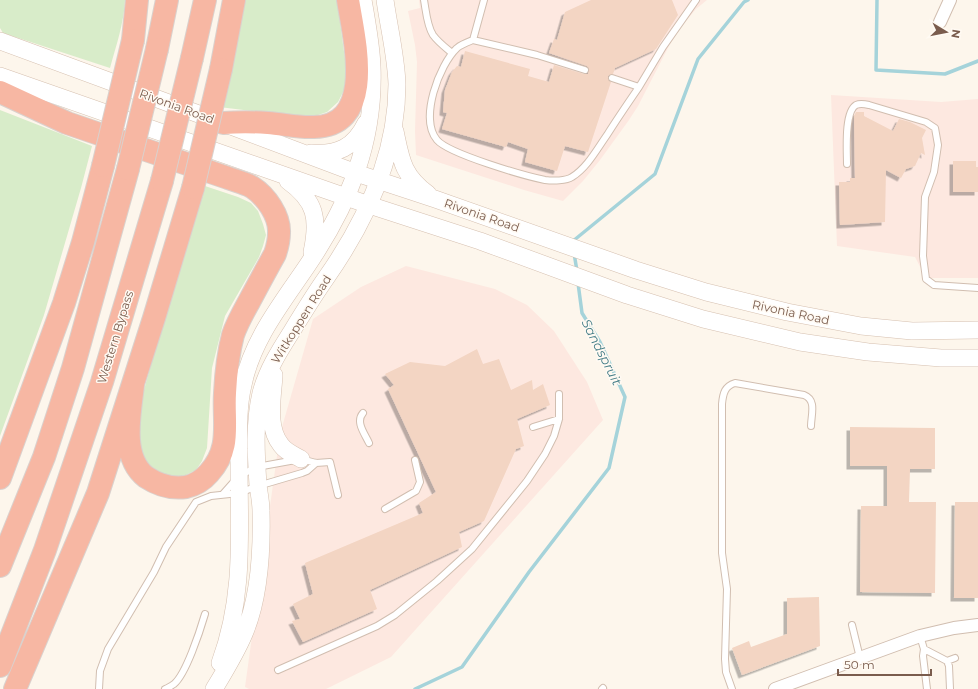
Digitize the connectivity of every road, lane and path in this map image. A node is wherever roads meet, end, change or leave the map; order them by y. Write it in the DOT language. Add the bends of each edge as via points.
graph roads {
  1 [pos="137,0"];
  2 [pos="167,0"];
  3 [pos="205,0"];
  4 [pos="234,0"];
  5 [pos="348,0"];
  6 [pos="363,0"];
  7 [pos="385,0"];
  8 [pos="424,0"];
  9 [pos="484,0"];
  10 [pos="696,0"];
  11 [pos="950,0"];
  12 [pos="940,22"];
  13 [pos="473,40"];
  14 [pos="0,41"];
  15 [pos="452,53"];
  16 [pos="585,70"];
  17 [pos="0,76"];
  18 [pos="612,78"];
  19 [pos="639,87"];
  20 [pos="0,92"];
  21 [pos="370,113"];
  22 [pos="223,123"];
  23 [pos="394,124"];
  24 [pos="303,152"];
  25 [pos="846,164"];
  26 [pos="274,172"];
  27 [pos="356,173"];
  28 [pos="379,181"];
  29 [pos="347,197"];
  30 [pos="435,199"];
  31 [pos="369,205"];
  32 [pos="310,261"];
  33 [pos="978,288"];
  34 [pos="978,330"];
  35 [pos="276,357"];
  36 [pos="978,358"];
  37 [pos="133,385"];
  38 [pos="559,394"];
  39 [pos="363,413"];
  40 [pos="559,419"];
  41 [pos="811,426"];
  42 [pos="533,427"];
  43 [pos="369,443"];
  44 [pos="415,460"];
  45 [pos="309,461"];
  46 [pos="257,467"];
  47 [pos="239,476"];
  48 [pos="0,478"];
  49 [pos="258,486"];
  50 [pos="231,494"];
  51 [pos="338,494"];
  52 [pos="385,509"];
  53 [pos="0,566"];
  54 [pos="205,614"];
  55 [pos="852,625"];
  56 [pos="978,625"];
  57 [pos="920,636"];
  58 [pos="924,649"];
  59 [pos="860,658"];
  60 [pos="955,658"];
  61 [pos="947,661"];
  62 [pos="0,666"];
  63 [pos="278,670"];
  64 [pos="15,689"];
  65 [pos="99,689"];
  66 [pos="165,689"];
  67 [pos="211,689"];
  68 [pos="214,689"];
  69 [pos="732,689"];
  70 [pos="775,689"];
  71 [pos="927,689"];
  72 [pos="950,689"];
  1 -- 48 [label="highway, bridge" via="133,40 83,242 64,303"];
  2 -- 53 [label="highway, bridge" via="128,169 73,368 44,457"];
  3 -- 62 [label="highway, Western Bypass, bridge" via="162,181 102,382 45,550"];
  4 -- 37 [label="highway, bridge" via="221,69 193,188"];
  5 -- 22 [label="highway" via="356,59 356,92 344,114 329,124 313,127"];
  6 -- 21 [label="main road, Witkoppen Road" via="372,66"];
  7 -- 23 [label="main road, Witkoppen Road" via="396,72"];
  8 -- 15 [label="lane" via="432,34"];
  9 -- 13 [label="lane"];
  10 -- 19 [label="lane"];
  11 -- 12 [label="street"];
  13 -- 15 [label="lane"];
  13 -- 16 [label="lane" via="537,55"];
  14 -- 22 [label="main road, Rivonia Road"];
  15 -- 19 [label="lane" via="434,89 431,122 437,140 455,152 546,180 571,178 578,172 594,155"];
  17 -- 26 [label="main road"];
  18 -- 19 [label="lane"];
  20 -- 37 [label="highway" via="81,128 252,187 268,202 274,213 279,233 278,243 275,254 233,336 225,386 226,437 217,465 204,479 190,486 164,486 153,482 135,464 128,440"];
  21 -- 24 [label="main road" via="356,139 345,148 330,153"];
  21 -- 27 [label="main road, Witkoppen Road" via="366,140"];
  22 -- 24 [label="main road, Rivonia Road"];
  23 -- 28 [label="main road, Witkoppen Road"];
  23 -- 30 [label="main road" via="406,172 417,185"];
  24 -- 27 [label="main road, Rivonia Road"];
  25 -- 33 [label="lane" via="848,119 856,105 869,105 926,122 935,128 937,156 925,197 925,276 930,284"];
  26 -- 29 [label="main road"];
  26 -- 32 [label="main road" via="302,192 312,208 316,233"];
  27 -- 28 [label="main road, Rivonia Road"];
  27 -- 29 [label="main road, Witkoppen Road"];
  28 -- 30 [label="main road, Rivonia Road"];
  28 -- 31 [label="main road, Witkoppen Road"];
  29 -- 31 [label="main road"];
  29 -- 32 [label="main road, Witkoppen Road"];
  30 -- 34 [label="main road, Rivonia Road" via="636,270 735,300 861,326 912,331"];
  31 -- 35 [label="main road, Witkoppen Road" via="349,245"];
  31 -- 36 [label="main road" via="703,319 800,342 868,352 941,358"];
  32 -- 47 [label="main road, Witkoppen Road" via="270,321 248,366 242,386 239,418"];
  35 -- 45 [label="main road" via="273,429 286,450"];
  35 -- 46 [label="main road, Witkoppen Road" via="259,404"];
  37 -- 64 [label="highway" via="98,493"];
  38 -- 40 [label="lane"];
  39 -- 43 [label="lane" via="360,422"];
  40 -- 42 [label="lane"];
  40 -- 63 [label="lane" via="554,436 528,481 472,549 437,581 396,615 377,626"];
  41 -- 69 [label="lane" via="812,403 809,397 736,383 724,391 722,553 727,589 725,659"];
  44 -- 52 [label="lane" via="420,482 416,491"];
  45 -- 46 [label="lane"];
  45 -- 49 [label="lane" via="307,470 302,473"];
  45 -- 51 [label="lane" via="330,462"];
  46 -- 47 [label="lane"];
  46 -- 49 [label="main road, Witkoppen Road"];
  47 -- 50 [label="main road, Witkoppen Road"];
  49 -- 50 [label="lane"];
  49 -- 68 [label="main road, Witkoppen Road" via="261,511 260,560 255,598 245,633"];
  50 -- 65 [label="lane" via="204,498 196,502 172,538 108,649 100,671"];
  50 -- 67 [label="main road, Witkoppen Road" via="241,545 239,579 232,628"];
  54 -- 66 [label="lane" via="182,673 174,684"];
  55 -- 59 [label="lane"];
  56 -- 57 [label="street"];
  57 -- 58 [label="lane"];
  57 -- 59 [label="street"];
  58 -- 61 [label="lane"];
  58 -- 71 [label="lane"];
  59 -- 70 [label="street"];
  60 -- 61 [label="lane"];
  61 -- 72 [label="lane"];
}
